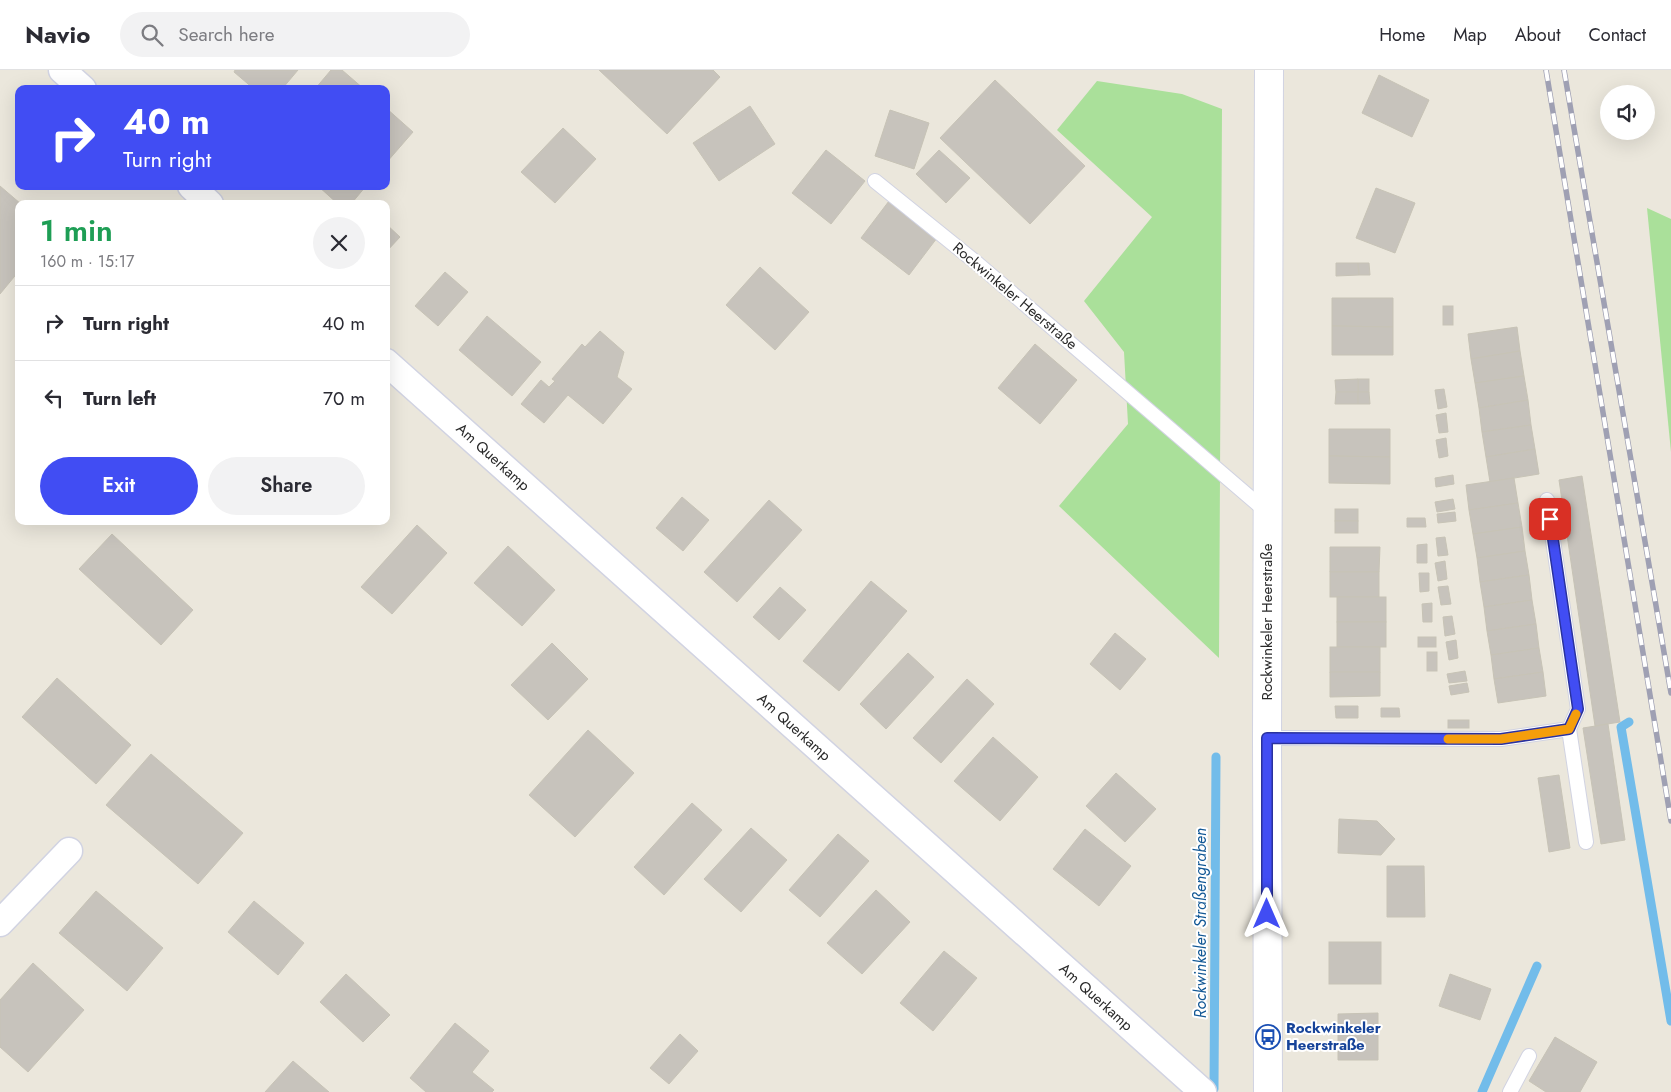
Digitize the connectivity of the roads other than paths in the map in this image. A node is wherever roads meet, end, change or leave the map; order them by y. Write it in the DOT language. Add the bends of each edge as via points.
graph roads {
  1 [pos="62,70"];
  2 [pos="1269,70"];
  3 [pos="79,85"];
  4 [pos="875,181"];
  5 [pos="195,190"];
  6 [pos="206,200"];
  7 [pos="390,366"];
  8 [pos="1547,500"];
  9 [pos="1267,512"];
  10 [pos="1569,729"];
  11 [pos="1267,738"];
  12 [pos="1586,842"];
  13 [pos="68,851"];
  14 [pos="0,923"];
  15 [pos="1529,1056"];
  16 [pos="1203,1092"];
  17 [pos="1268,1092"];
  18 [pos="1510,1092"];
  1 -- 3 [label="street"];
  2 -- 9 [label="main road, Rockwinkeler Heerstraße"];
  4 -- 9 [label="lane, Rockwinkeler Heerstraße" via="978,264"];
  5 -- 6 [label="street"];
  7 -- 16 [label="street, Am Querkamp"];
  8 -- 10 [label="lane" via="1578,709"];
  9 -- 11 [label="main road, Rockwinkeler Heerstraße"];
  10 -- 11 [label="lane" via="1501,739"];
  10 -- 12 [label="lane"];
  11 -- 17 [label="main road, Rockwinkeler Heerstraße"];
  13 -- 14 [label="street"];
  15 -- 18 [label="lane"];
}
